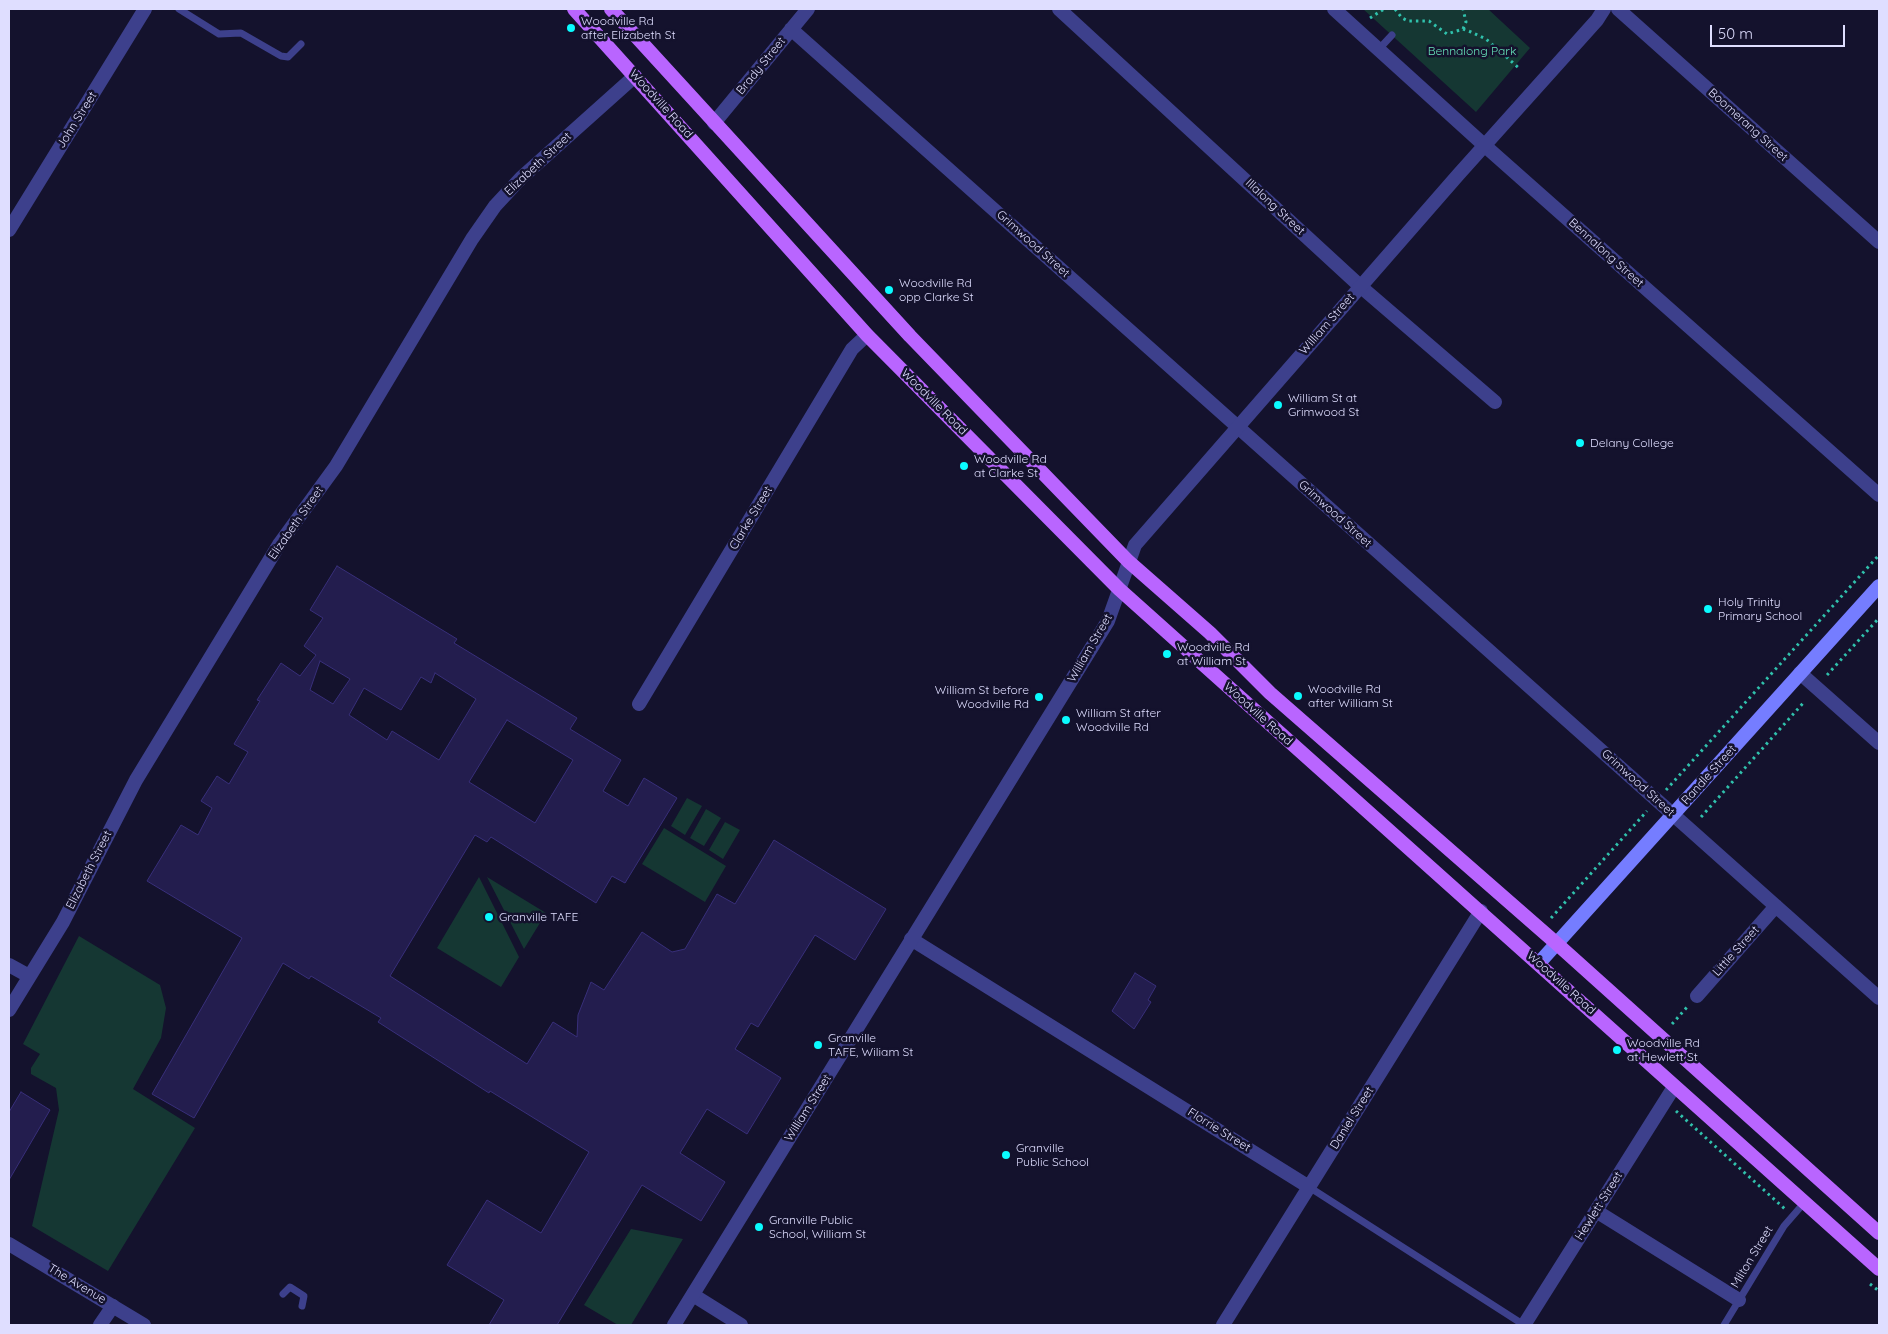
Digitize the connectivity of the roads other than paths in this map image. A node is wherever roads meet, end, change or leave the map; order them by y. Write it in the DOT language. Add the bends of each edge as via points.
graph roads {
  1 [pos="145,9"];
  2 [pos="179,9"];
  3 [pos="574,9"];
  4 [pos="611,9"];
  5 [pos="808,9"];
  6 [pos="1059,9"];
  7 [pos="1334,9"];
  8 [pos="1604,9"];
  9 [pos="1618,9"];
  10 [pos="791,29"];
  11 [pos="1392,35"];
  12 [pos="301,44"];
  13 [pos="1379,49"];
  14 [pos="636,76"];
  15 [pos="714,123"];
  16 [pos="1484,145"];
  17 [pos="9,230"];
  18 [pos="1879,242"];
  19 [pos="1360,286"];
  20 [pos="867,335"];
  21 [pos="1495,402"];
  22 [pos="1238,426"];
  23 [pos="1879,495"];
  24 [pos="1128,561"];
  25 [pos="1879,586"];
  26 [pos="1119,589"];
  27 [pos="1800,673"];
  28 [pos="638,704"];
  29 [pos="1879,743"];
  30 [pos="1673,815"];
  31 [pos="1776,906"];
  32 [pos="1480,911"];
  33 [pos="912,939"];
  34 [pos="1556,943"];
  35 [pos="1538,963"];
  36 [pos="9,965"];
  37 [pos="29,976"];
  38 [pos="1697,996"];
  39 [pos="1879,998"];
  40 [pos="9,1010"];
  41 [pos="1674,1087"];
  42 [pos="1310,1187"];
  43 [pos="1804,1202"];
  44 [pos="1596,1211"];
  45 [pos="1879,1233"];
  46 [pos="9,1244"];
  47 [pos="1879,1269"];
  48 [pos="283,1294"];
  49 [pos="693,1295"];
  50 [pos="1739,1300"];
  51 [pos="113,1306"];
  52 [pos="302,1306"];
  53 [pos="100,1325"];
  54 [pos="144,1325"];
  55 [pos="674,1325"];
  56 [pos="741,1325"];
  57 [pos="1223,1325"];
  58 [pos="1524,1325"];
  59 [pos="1724,1325"];
  1 -- 17 [label="street, John Street"];
  2 -- 12 [label="lane" via="219,34 241,33 281,56 288,57"];
  3 -- 14 [label="main road, Woodville Road"];
  4 -- 15 [label="main road, Woodville Road"];
  5 -- 10 [label="street, Brady Street"];
  6 -- 19 [label="street, Illalong Street"];
  7 -- 13 [label="street, Bennalong Street"];
  8 -- 16 [label="street, William Street"];
  9 -- 18 [label="street, Boomerang Street"];
  10 -- 15 [label="street, Brady Street"];
  10 -- 22 [label="street, Grimwood Street"];
  11 -- 13 [label="lane"];
  13 -- 16 [label="street, Bennalong Street"];
  14 -- 20 [label="main road, Woodville Road"];
  14 -- 37 [label="street, Elizabeth Street" via="521,178 495,206 472,239 336,466 280,543 136,780 62,922"];
  15 -- 24 [label="main road, Woodville Road" via="910,336"];
  16 -- 19 [label="street, William Street"];
  16 -- 23 [label="street, Bennalong Street"];
  19 -- 21 [label="street, Illalong Street"];
  19 -- 22 [label="street, William Street"];
  20 -- 26 [label="main road, Woodville Road"];
  20 -- 28 [label="street, Clarke Street" via="852,349"];
  22 -- 24 [label="street, William Street" via="1135,546"];
  22 -- 30 [label="street, Grimwood Street"];
  24 -- 26 [label="street, William Street"];
  24 -- 34 [label="main road, Woodville Road" via="1210,633 1270,693"];
  25 -- 27 [label="main road, Randle Street"];
  26 -- 32 [label="main road, Woodville Road"];
  26 -- 33 [label="street, William Street" via="1108,621"];
  27 -- 29 [label="street"];
  27 -- 30 [label="main road, Randle Street"];
  30 -- 31 [label="street, Grimwood Street"];
  30 -- 34 [label="main road, Randle Street"];
  31 -- 38 [label="street, Little Street"];
  31 -- 39 [label="street, Grimwood Street"];
  32 -- 35 [label="main road, Woodville Road"];
  32 -- 42 [label="street, Daniel Street"];
  33 -- 42 [label="street, Florrie Street"];
  33 -- 49 [label="street, William Street"];
  34 -- 35 [label="main road, Randle Street"];
  34 -- 45 [label="main road, Woodville Road"];
  35 -- 41 [label="main road, Woodville Road"];
  36 -- 37 [label="street"];
  37 -- 40 [label="street, Elizabeth Street"];
  41 -- 43 [label="main road, Woodville Road"];
  41 -- 44 [label="street, Hewlett Street"];
  42 -- 57 [label="street, Daniel Street"];
  42 -- 58 [label="lane, Florrie Street"];
  43 -- 47 [label="main road, Woodville Road"];
  43 -- 50 [label="lane, Milton Street" via="1784,1226"];
  44 -- 50 [label="street"];
  44 -- 58 [label="street, Hewlett Street"];
  46 -- 51 [label="street, The Avenue"];
  48 -- 52 [label="lane" via="290,1287 304,1296"];
  49 -- 55 [label="street, William Street"];
  49 -- 56 [label="street"];
  50 -- 59 [label="lane, Milton Street"];
  51 -- 53 [label="street"];
  51 -- 54 [label="street, The Avenue"];
}
